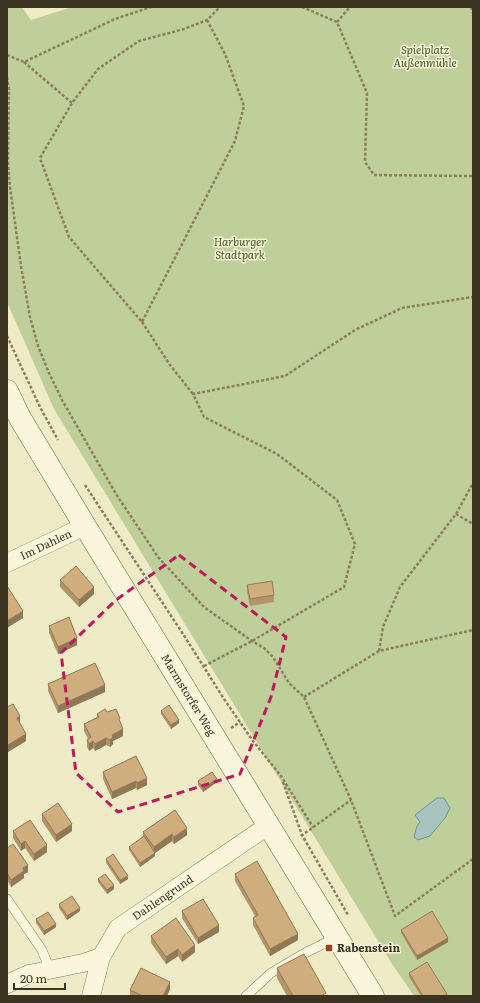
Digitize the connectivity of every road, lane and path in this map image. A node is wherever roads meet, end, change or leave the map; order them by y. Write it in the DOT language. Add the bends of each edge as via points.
graph roads {
  1 [pos="152,7"];
  2 [pos="220,7"];
  3 [pos="302,7"];
  4 [pos="350,7"];
  5 [pos="471,7"];
  6 [pos="473,13"];
  7 [pos="207,20"];
  8 [pos="337,22"];
  9 [pos="7,54"];
  10 [pos="24,62"];
  11 [pos="7,77"];
  12 [pos="72,103"];
  13 [pos="473,176"];
  14 [pos="473,297"];
  15 [pos="142,322"];
  16 [pos="7,336"];
  17 [pos="7,391"];
  18 [pos="193,394"];
  19 [pos="61,445"];
  20 [pos="84,484"];
  21 [pos="473,484"];
  22 [pos="456,514"];
  23 [pos="473,524"];
  24 [pos="85,526"];
  25 [pos="7,563"];
  26 [pos="473,630"];
  27 [pos="252,642"];
  28 [pos="379,651"];
  29 [pos="204,666"];
  30 [pos="304,697"];
  31 [pos="281,776"];
  32 [pos="351,800"];
  33 [pos="268,825"];
  34 [pos="313,828"];
  35 [pos="302,835"];
  36 [pos="283,849"];
  37 [pos="473,859"];
  38 [pos="7,899"];
  39 [pos="352,922"];
  40 [pos="337,937"];
  41 [pos="101,957"];
  42 [pos="50,970"];
  43 [pos="7,984"];
  44 [pos="91,996"];
  45 [pos="246,996"];
  46 [pos="373,996"];
  1 -- 10 [label="path" via="115,19"];
  2 -- 7 [label="path"];
  3 -- 8 [label="path"];
  4 -- 8 [label="path"];
  5 -- 6 [label="path"];
  7 -- 12 [label="path" via="139,42 98,69"];
  7 -- 15 [label="path" via="225,54 244,106 235,141"];
  8 -- 13 [label="path" via="367,93 365,162 374,175"];
  9 -- 10 [label="path"];
  10 -- 12 [label="path"];
  11 -- 27 [label="path" via="8,168 21,266 30,317 38,346 50,374 62,400 116,494 158,557 204,607"];
  12 -- 15 [label="path" via="40,158 69,237"];
  14 -- 18 [label="path" via="402,308 355,330 285,376"];
  15 -- 18 [label="path" via="170,365"];
  16 -- 19 [label="path"];
  17 -- 24 [label="street, Marmstorfer Weg" via="20,418"];
  18 -- 27 [label="path" via="204,417 277,454 337,500 355,544 344,587"];
  20 -- 29 [label="path"];
  21 -- 22 [label="path"];
  22 -- 23 [label="path"];
  22 -- 28 [label="path" via="400,588 383,627"];
  24 -- 25 [label="street, Im Dahlen"];
  24 -- 33 [label="street, Marmstorfer Weg"];
  26 -- 28 [label="path"];
  27 -- 29 [label="path"];
  27 -- 30 [label="path" via="264,648 273,657 289,683"];
  28 -- 30 [label="path"];
  29 -- 31 [label="path" via="253,741"];
  30 -- 32 [label="path"];
  31 -- 34 [label="path"];
  31 -- 35 [label="path"];
  32 -- 34 [label="path"];
  32 -- 37 [label="path" via="395,916"];
  33 -- 36 [label="street, Marmstorfer Weg"];
  33 -- 41 [label="street, Dahlengrund" via="118,928"];
  34 -- 35 [label="path"];
  35 -- 36 [label="path"];
  35 -- 39 [label="path"];
  36 -- 40 [label="street, Marmstorfer Weg"];
  38 -- 42 [label="lane" via="42,950"];
  40 -- 45 [label="lane" via="271,973"];
  40 -- 46 [label="street, Marmstorfer Weg"];
  41 -- 42 [label="street"];
  41 -- 44 [label="street, Dahlengrund"];
  42 -- 43 [label="street" via="29,974"];
}
